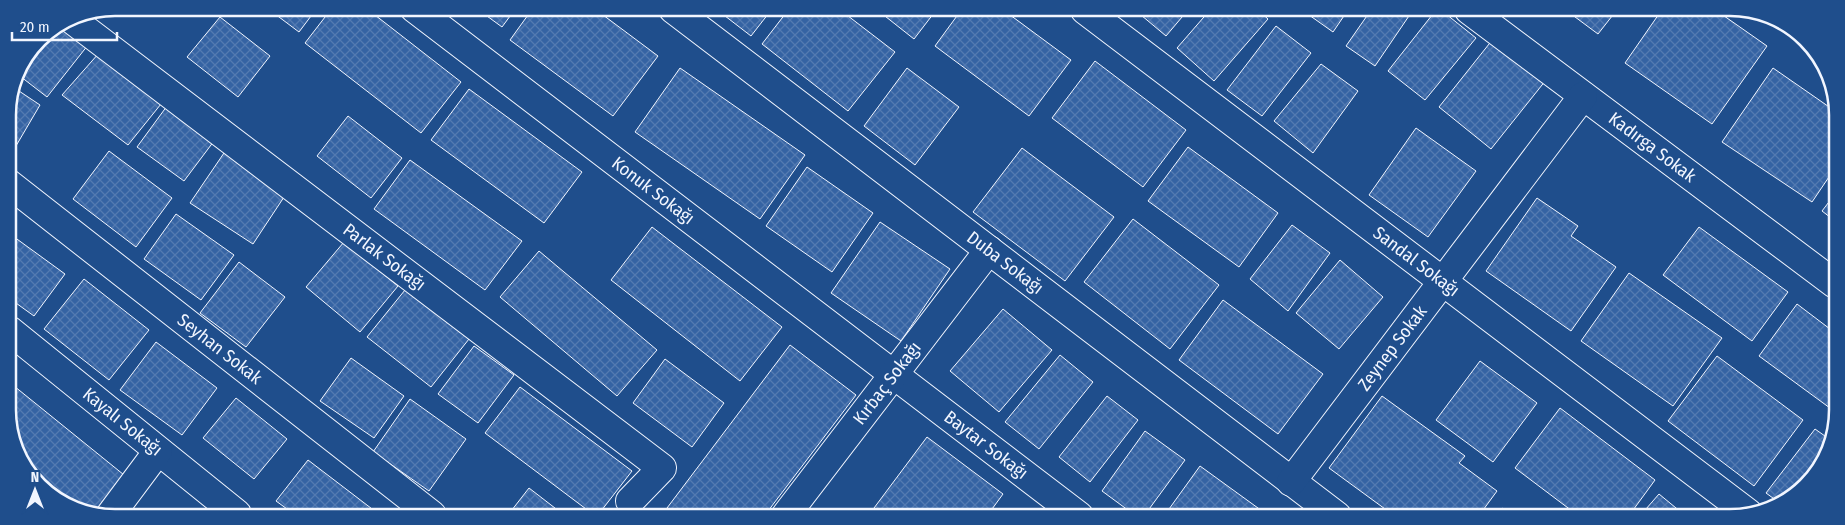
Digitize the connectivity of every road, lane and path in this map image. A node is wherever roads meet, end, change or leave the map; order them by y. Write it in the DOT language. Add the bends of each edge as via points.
graph roads {
  1 [pos="424,16"];
  2 [pos="682,16"];
  3 [pos="1093,16"];
  4 [pos="1477,16"];
  5 [pos="78,24"];
  6 [pos="1583,96"];
  7 [pos="16,189"];
  8 [pos="989,250"];
  9 [pos="1829,280"];
  10 [pos="1442,281"];
  11 [pos="16,342"];
  12 [pos="893,374"];
  13 [pos="158,451"];
  14 [pos="1291,482"];
  15 [pos="1742,508"];
  16 [pos="115,509"];
  17 [pos="232,509"];
  18 [pos="424,509"];
  19 [pos="633,509"];
  20 [pos="791,509"];
  21 [pos="1070,509"];
  22 [pos="1328,509"];
  1 -- 12 [label="street, Konuk Sokağı"];
  2 -- 8 [label="street, Duba Sokağı"];
  3 -- 10 [label="street, Sandal Sokağı"];
  4 -- 6 [label="street, Kadırga Sokak"];
  5 -- 19 [label="street, Parlak Sokağı" via="662,468"];
  6 -- 9 [label="street, Kadırga Sokak"];
  6 -- 10 [label="street, Zeynep Sokak"];
  7 -- 18 [label="street, Seyhan Sokak"];
  8 -- 12 [label="street, Kırbaç Sokağı"];
  8 -- 14 [label="street, Duba Sokağı"];
  10 -- 14 [label="street, Zeynep Sokak"];
  10 -- 15 [label="street, Sandal Sokağı"];
  11 -- 13 [label="street, Kayalı Sokağı"];
  12 -- 20 [label="street, Kırbaç Sokağı"];
  12 -- 21 [label="street, Baytar Sokağı"];
  13 -- 16 [label="street"];
  13 -- 17 [label="street, Kayalı Sokağı"];
  14 -- 22 [label="street, Duba Sokağı"];
}
